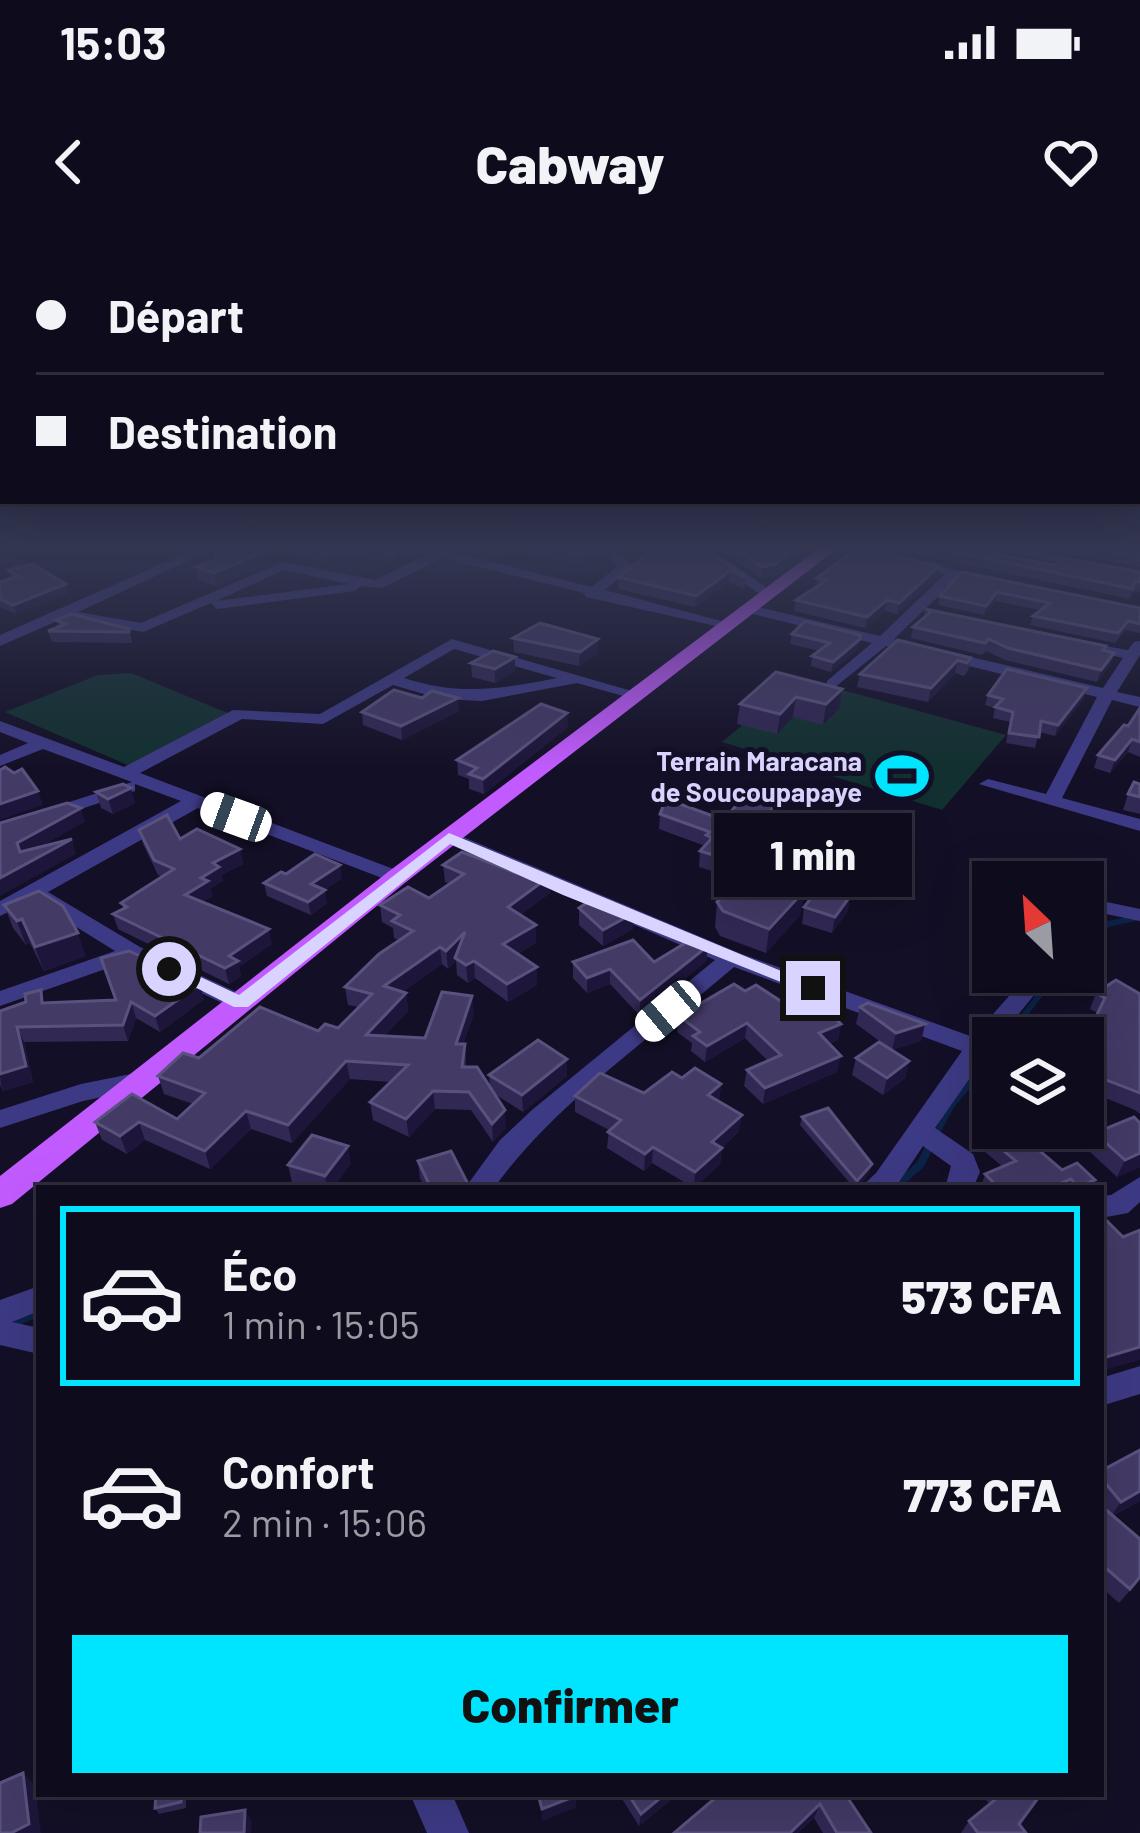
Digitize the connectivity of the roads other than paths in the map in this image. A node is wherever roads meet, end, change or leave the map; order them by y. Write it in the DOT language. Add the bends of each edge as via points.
graph roads {
  1 [pos="44,621"];
  2 [pos="104,621"];
  3 [pos="155,621"];
  4 [pos="709,621"];
  5 [pos="730,621"];
  6 [pos="822,621"];
  7 [pos="906,621"];
  8 [pos="725,625"];
  9 [pos="0,641"];
  10 [pos="883,641"];
  11 [pos="1068,641"];
  12 [pos="1136,649"];
  13 [pos="390,679"];
  14 [pos="578,679"];
  15 [pos="834,683"];
  16 [pos="634,694"];
  17 [pos="1107,694"];
  18 [pos="1140,702"];
  19 [pos="0,725"];
  20 [pos="44,742"];
  21 [pos="0,761"];
  22 [pos="135,778"];
  23 [pos="988,784"];
  24 [pos="196,802"];
  25 [pos="1051,802"];
  26 [pos="1140,825"];
  27 [pos="0,830"];
  28 [pos="449,837"];
  29 [pos="397,878"];
  30 [pos="34,893"];
  31 [pos="1104,908"];
  32 [pos="0,910"];
  33 [pos="1140,915"];
  34 [pos="133,952"];
  35 [pos="731,958"];
  36 [pos="1024,993"];
  37 [pos="0,998"];
  38 [pos="241,1003"];
  39 [pos="1004,1017"];
  40 [pos="972,1046"];
  41 [pos="972,1055"];
  42 [pos="146,1080"];
  43 [pos="0,1119"];
  44 [pos="919,1130"];
  45 [pos="481,1185"];
  46 [pos="878,1185"];
  47 [pos="960,1185"];
  48 [pos="1140,1187"];
  49 [pos="0,1195"];
  50 [pos="1104,1207"];
  51 [pos="36,1299"];
  52 [pos="0,1313"];
  53 [pos="0,1332"];
  54 [pos="36,1340"];
  55 [pos="1140,1380"];
  56 [pos="1104,1391"];
  57 [pos="432,1797"];
  58 [pos="448,1833"];
  1 -- 9 [label="street"];
  2 -- 3 [label="street" via="137,628"];
  4 -- 8 [label="street"];
  5 -- 8 [label="main road"];
  6 -- 10 [label="street"];
  7 -- 10 [label="street"];
  8 -- 16 [label="main road"];
  10 -- 15 [label="street"];
  10 -- 17 [label="street"];
  11 -- 12 [label="street"];
  12 -- 17 [label="street"];
  13 -- 14 [label="street" via="463,699"];
  13 -- 14 [label="street" via="457,643"];
  13 -- 22 [label="street" via="322,719 235,716"];
  14 -- 16 [label="street"];
  16 -- 28 [label="main road"];
  17 -- 18 [label="street"];
  17 -- 25 [label="street"];
  19 -- 20 [label="street"];
  20 -- 21 [label="street"];
  20 -- 22 [label="street"];
  22 -- 24 [label="street"];
  22 -- 27 [label="street"];
  23 -- 25 [label="street"];
  24 -- 29 [label="street"];
  24 -- 30 [label="street"];
  25 -- 26 [label="street"];
  28 -- 29 [label="main road"];
  28 -- 35 [label="street"];
  29 -- 38 [label="main road"];
  30 -- 32 [label="street"];
  30 -- 34 [label="street"];
  31 -- 33 [label="street"];
  34 -- 37 [label="street"];
  34 -- 38 [label="street"];
  35 -- 40 [label="street"];
  35 -- 45 [label="street" via="541,1117"];
  36 -- 39 [label="street"];
  38 -- 42 [label="main road"];
  41 -- 44 [label="street"];
  42 -- 43 [label="street"];
  42 -- 49 [label="main road"];
  44 -- 46 [label="street"];
  44 -- 47 [label="street" via="964,1161"];
  48 -- 50 [label="street"];
  51 -- 52 [label="street"];
  53 -- 54 [label="street"];
  55 -- 56 [label="street"];
  57 -- 58 [label="street"];
}
